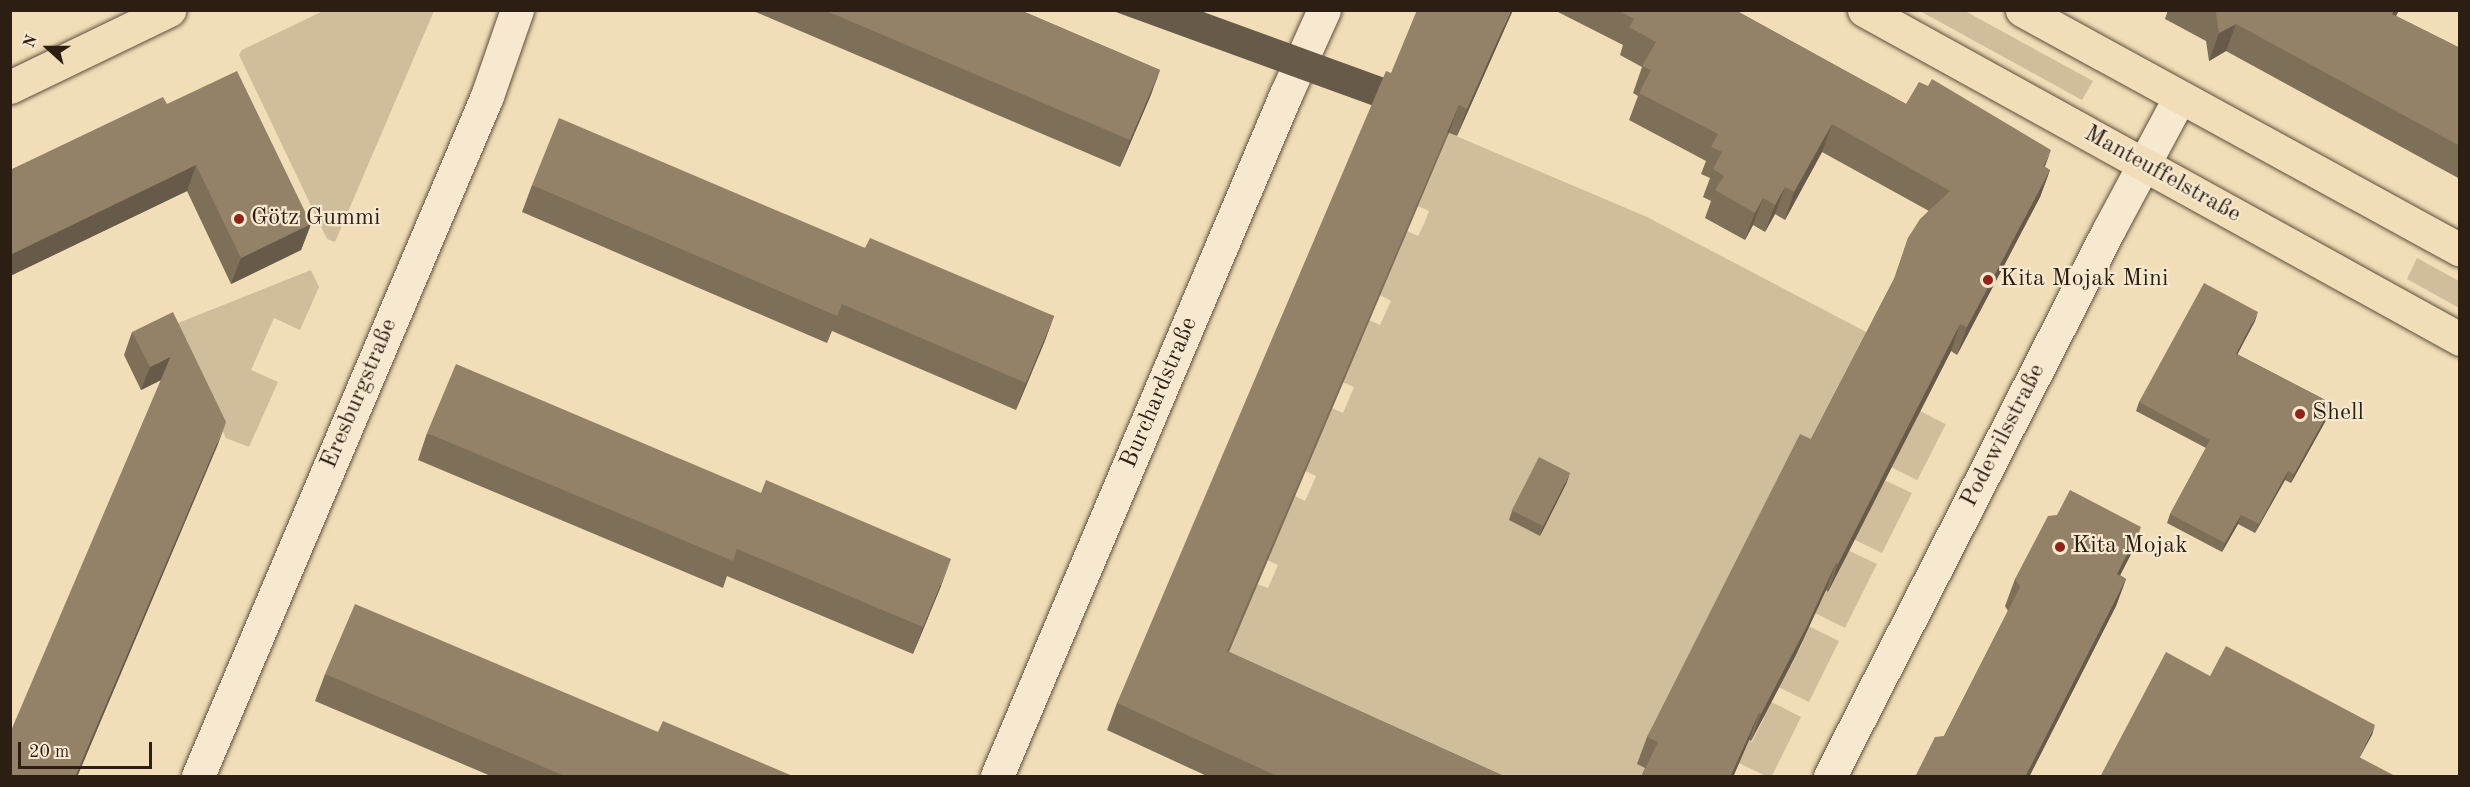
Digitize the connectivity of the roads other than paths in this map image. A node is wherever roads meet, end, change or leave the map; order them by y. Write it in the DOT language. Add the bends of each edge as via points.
graph roads {
  1 [pos="169,10"];
  2 [pos="517,10"];
  3 [pos="1324,10"];
  4 [pos="1864,10"];
  5 [pos="2022,10"];
  6 [pos="10,87"];
  7 [pos="2180,97"];
  8 [pos="2144,165"];
  9 [pos="2460,250"];
  10 [pos="2460,339"];
  11 [pos="1008,773"];
  12 [pos="198,777"];
  13 [pos="1830,777"];
  1 -- 6 [label="main road"];
  2 -- 12 [label="street, Eresburgstraße" via="487,96"];
  3 -- 11 [label="street, Burchardstraße"];
  4 -- 8 [label="main road, Manteuffelstraße"];
  5 -- 7 [label="main road"];
  7 -- 8 [label="street, Podewilsstraße"];
  7 -- 9 [label="main road"];
  8 -- 10 [label="main road, Manteuffelstraße"];
  8 -- 13 [label="street, Podewilsstraße"];
}
